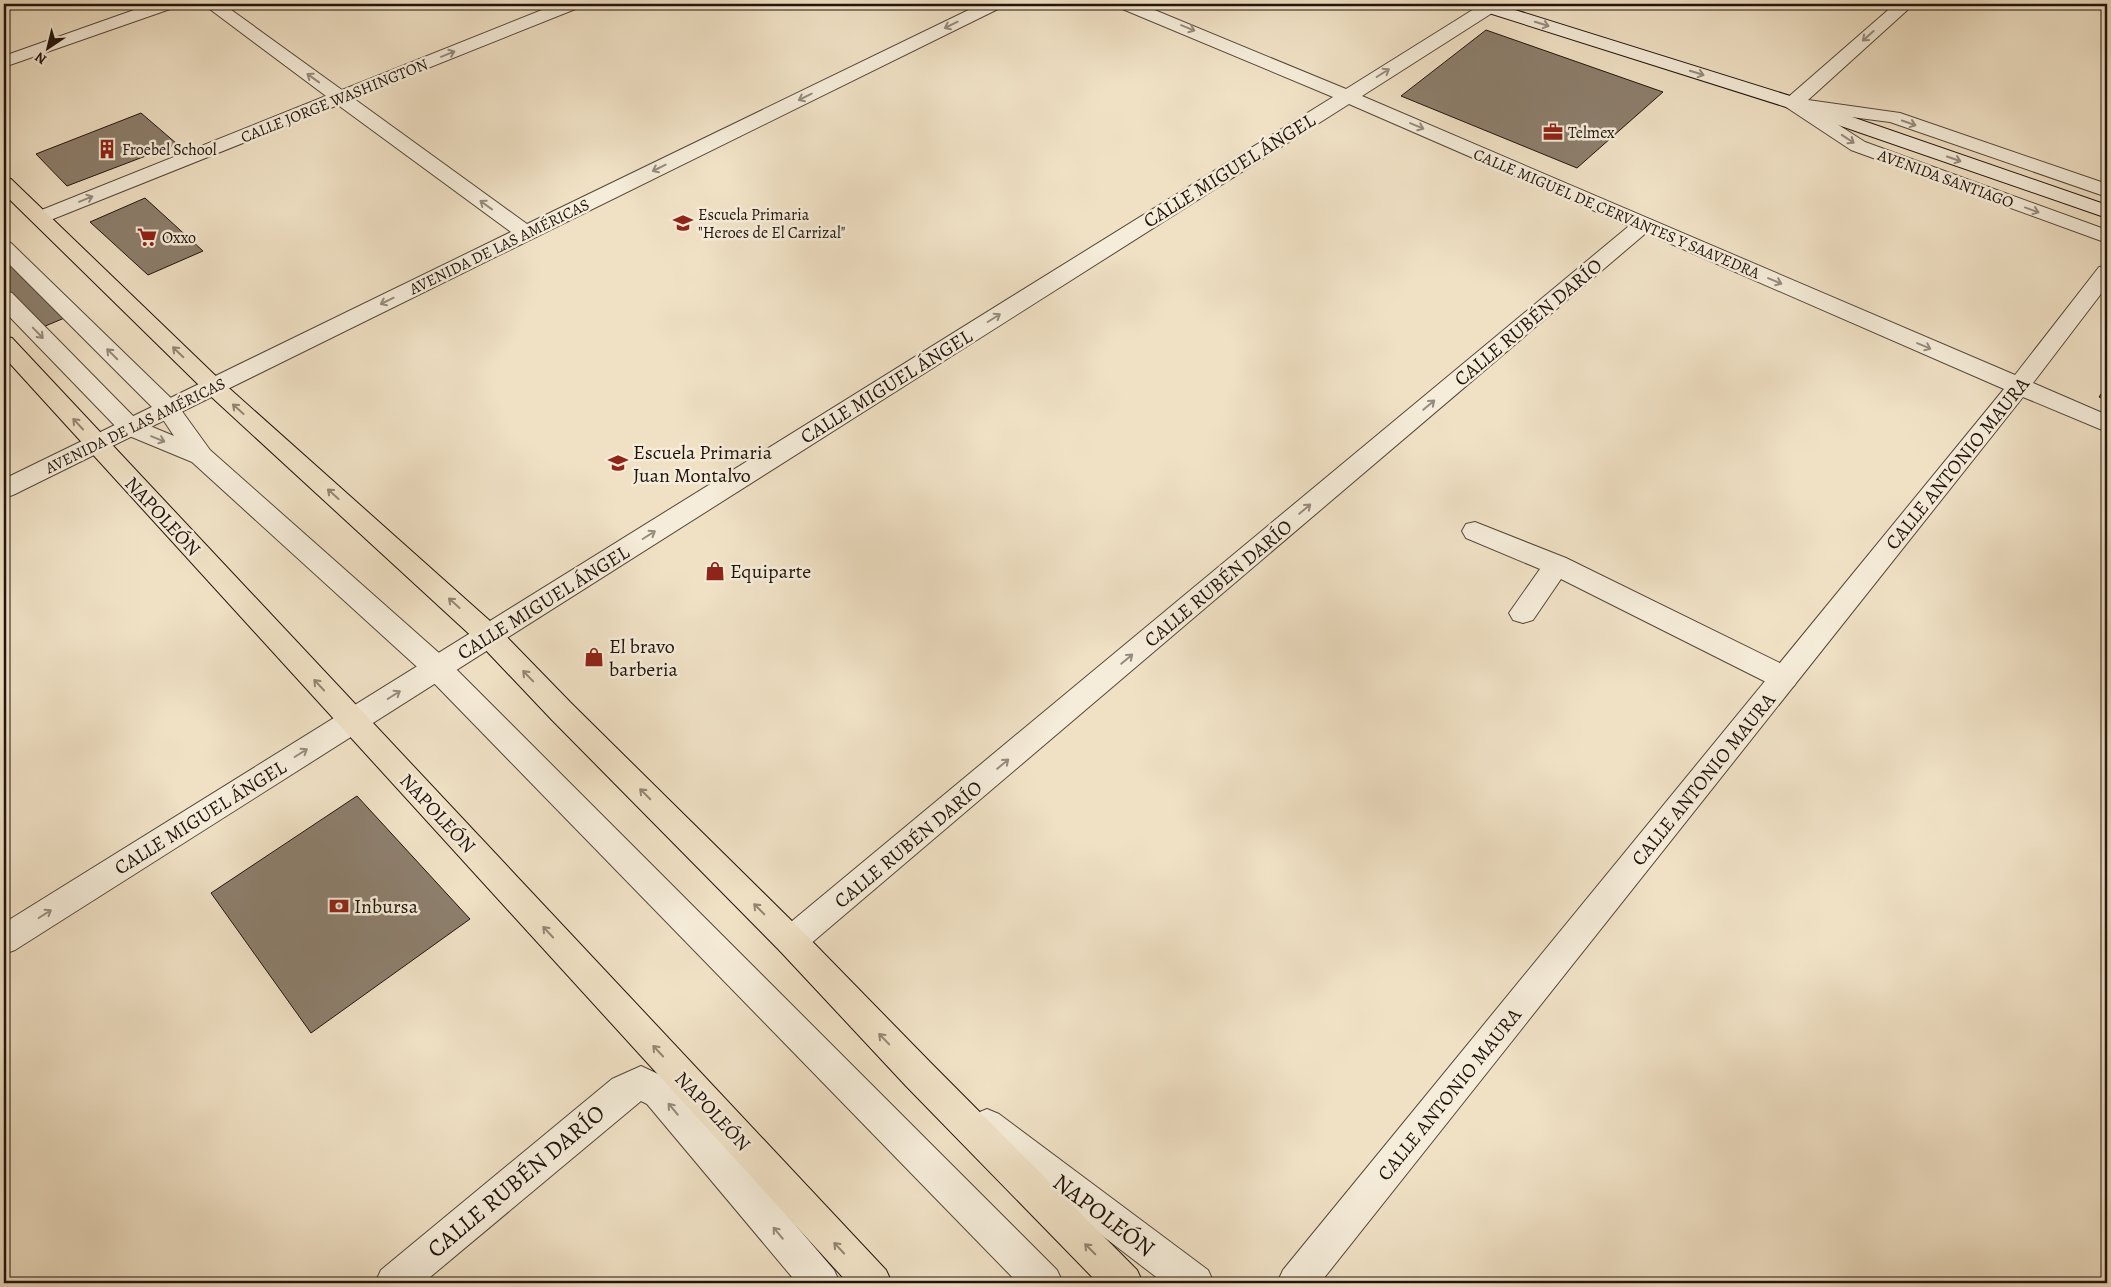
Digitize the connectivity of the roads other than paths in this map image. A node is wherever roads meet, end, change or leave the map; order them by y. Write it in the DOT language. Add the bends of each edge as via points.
graph roads {
  1 [pos="167,4"];
  2 [pos="212,4"];
  3 [pos="572,4"];
  4 [pos="994,4"];
  5 [pos="1126,4"];
  6 [pos="1905,4"];
  7 [pos="1487,5"];
  8 [pos="4,62"];
  9 [pos="1347,96"];
  10 [pos="340,98"];
  11 [pos="1793,103"];
  12 [pos="4,184"];
  13 [pos="2107,191"];
  14 [pos="2107,212"];
  15 [pos="41,217"];
  16 [pos="1644,224"];
  17 [pos="526,233"];
  18 [pos="2107,237"];
  19 [pos="4,248"];
  20 [pos="2107,272"];
  21 [pos="4,298"];
  22 [pos="4,343"];
  23 [pos="213,386"];
  24 [pos="2018,387"];
  25 [pos="168,409"];
  26 [pos="2107,424"];
  27 [pos="130,427"];
  28 [pos="96,444"];
  29 [pos="201,456"];
  30 [pos="4,489"];
  31 [pos="1475,531"];
  32 [pos="1557,565"];
  33 [pos="1523,613"];
  34 [pos="490,636"];
  35 [pos="437,668"];
  36 [pos="1784,678"];
  37 [pos="352,721"];
  38 [pos="4,940"];
  39 [pos="791,941"];
  40 [pos="918,1074"];
  41 [pos="641,1083"];
  42 [pos="394,1283"];
  43 [pos="821,1283"];
  44 [pos="873,1283"];
  45 [pos="1044,1283"];
  46 [pos="1124,1283"];
  47 [pos="1195,1283"];
  48 [pos="1296,1283"];
  1 -- 8 [label="street"];
  10 -- 2 [label="street, one-way"];
  10 -- 3 [label="street, CALLE JORGE WASHINGTON, one-way"];
  4 -- 17 [label="street, AVENIDA DE LAS AMÉRICAS, one-way"];
  5 -- 9 [label="street, CALLE MIGUEL DE CERVANTES Y SAAVEDRA, one-way"];
  6 -- 11 [label="street, one-way"];
  9 -- 7 [label="street, CALLE MIGUEL ÁNGEL, one-way"];
  7 -- 11 [label="street, AVENIDA SANTIAGO, one-way"];
  9 -- 16 [label="street, CALLE MIGUEL DE CERVANTES Y SAAVEDRA, one-way"];
  34 -- 9 [label="street, CALLE MIGUEL ÁNGEL, one-way"];
  15 -- 10 [label="street, CALLE JORGE WASHINGTON, one-way"];
  17 -- 10 [label="street, one-way"];
  11 -- 13 [label="street, AVENIDA SANTIAGO, one-way" via="1893,117"];
  11 -- 14 [label="street, AVENIDA SANTIAGO, one-way"];
  11 -- 18 [label="street, AVENIDA SANTIAGO, one-way" via="1858,146"];
  12 -- 15 [label="main road, NAPOLEÓN"];
  23 -- 15 [label="main road, NAPOLEÓN, one-way"];
  16 -- 24 [label="street, CALLE MIGUEL DE CERVANTES Y SAAVEDRA, one-way"];
  39 -- 16 [label="street, CALLE RUBÉN DARÍO, one-way"];
  17 -- 23 [label="street, AVENIDA DE LAS AMÉRICAS, one-way"];
  25 -- 19 [label="street, one-way"];
  20 -- 24 [label="street, CALLE ANTONIO MAURA"];
  21 -- 27 [label="street, one-way"];
  28 -- 22 [label="main road, NAPOLEÓN, one-way"];
  23 -- 25 [label="street, AVENIDA DE LAS AMÉRICAS"];
  34 -- 23 [label="main road, NAPOLEÓN, one-way"];
  24 -- 26 [label="street, CALLE MIGUEL DE CERVANTES Y SAAVEDRA"];
  24 -- 36 [label="street, CALLE ANTONIO MAURA"];
  25 -- 27 [label="street, AVENIDA DE LAS AMÉRICAS"];
  25 -- 29 [label="street"];
  27 -- 28 [label="street, AVENIDA DE LAS AMÉRICAS"];
  27 -- 29 [label="street, one-way"];
  28 -- 30 [label="street, AVENIDA DE LAS AMÉRICAS"];
  37 -- 28 [label="main road, NAPOLEÓN, one-way"];
  29 -- 35 [label="street"];
  31 -- 32 [label="street"];
  32 -- 33 [label="street"];
  32 -- 36 [label="street"];
  34 -- 35 [label="street, CALLE MIGUEL ÁNGEL"];
  39 -- 34 [label="main road, NAPOLEÓN, one-way"];
  37 -- 35 [label="street, CALLE MIGUEL ÁNGEL, one-way"];
  35 -- 45 [label="street"];
  36 -- 48 [label="street, CALLE ANTONIO MAURA"];
  38 -- 37 [label="street, CALLE MIGUEL ÁNGEL, one-way"];
  44 -- 37 [label="main road, NAPOLEÓN, one-way"];
  40 -- 39 [label="main road, NAPOLEÓN, one-way"];
  46 -- 40 [label="main road, NAPOLEÓN, one-way"];
  40 -- 47 [label="street, NAPOLEÓN"];
  41 -- 42 [label="street, CALLE RUBÉN DARÍO" via="624,1091"];
  43 -- 41 [label="street, NAPOLEÓN, one-way" via="659,1092"];
}
